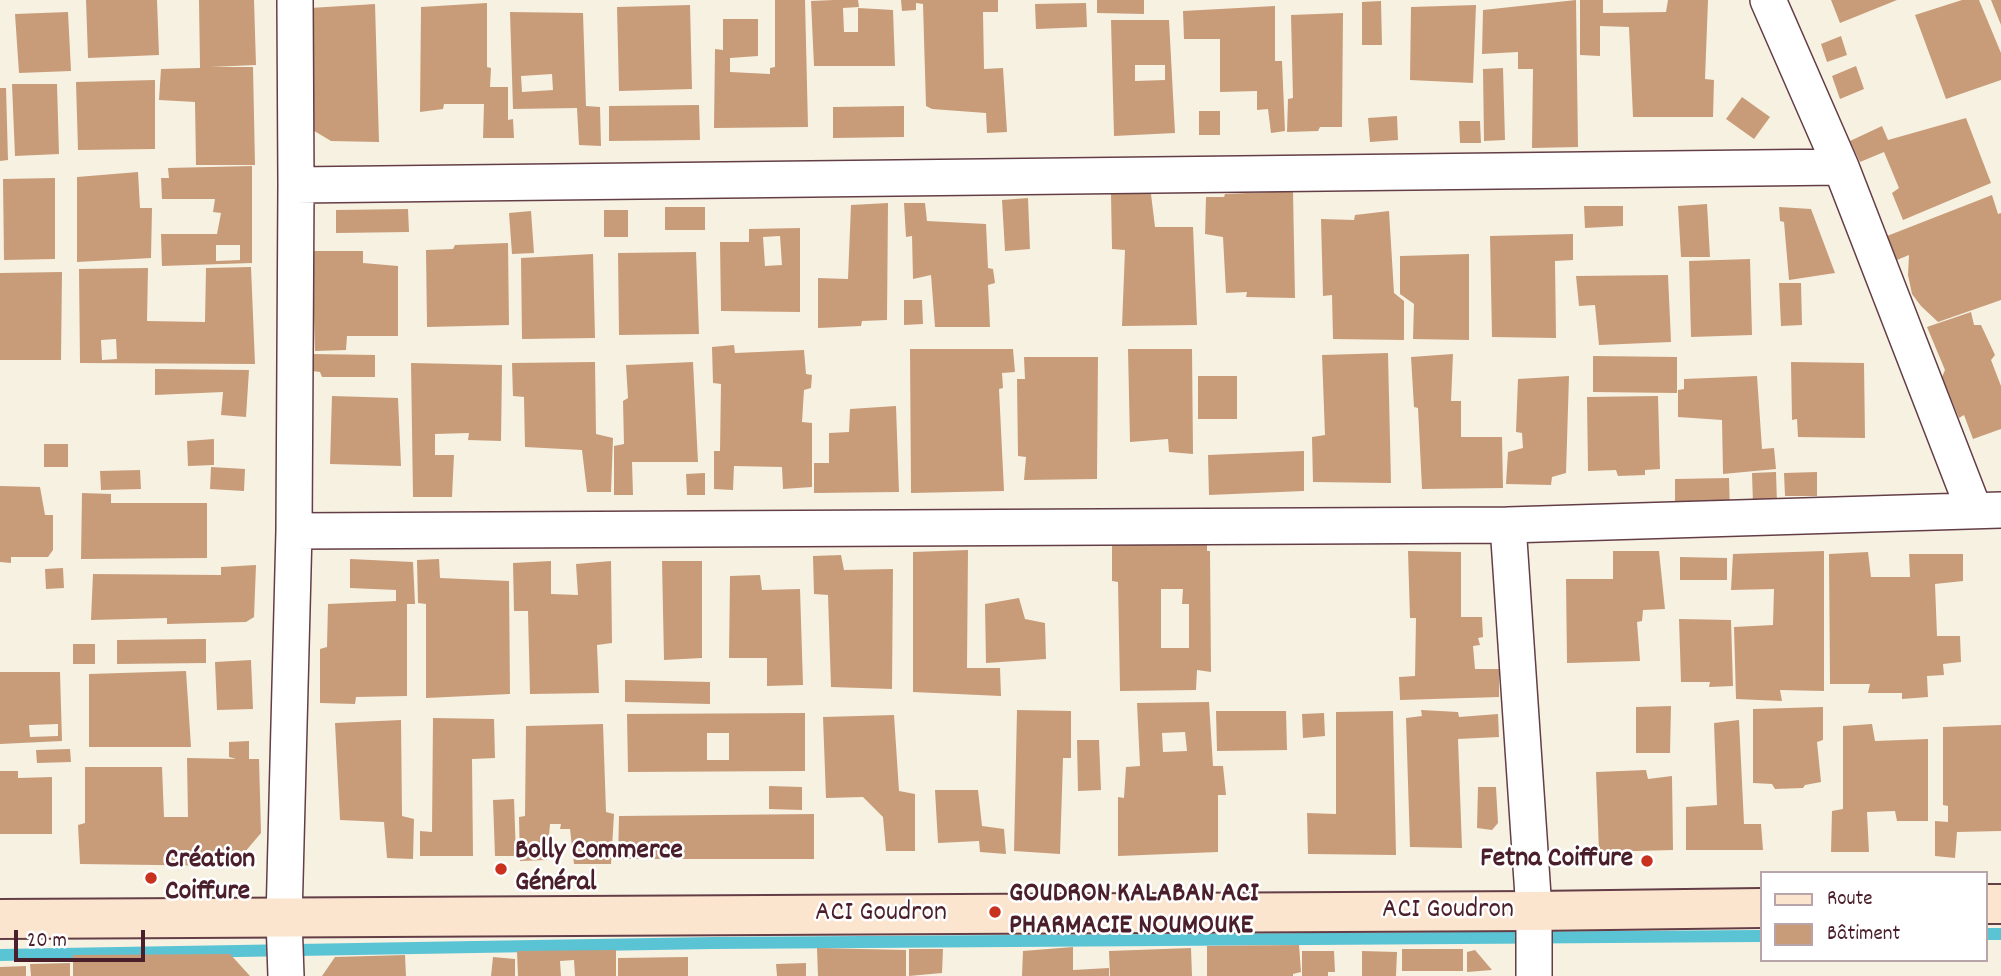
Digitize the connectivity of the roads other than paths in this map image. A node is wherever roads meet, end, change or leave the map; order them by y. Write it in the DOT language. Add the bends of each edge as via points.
graph roads {
  1 [pos="295,0"];
  2 [pos="1768,0"];
  3 [pos="1841,167"];
  4 [pos="296,185"];
  5 [pos="1987,510"];
  6 [pos="1508,525"];
  7 [pos="294,531"];
  8 [pos="1759,908"];
  9 [pos="1534,911"];
  10 [pos="0,919"];
  11 [pos="284,919"];
  12 [pos="286,976"];
  13 [pos="1534,976"];
  1 -- 4 [label="street"];
  2 -- 3 [label="street"];
  3 -- 4 [label="street"];
  3 -- 5 [label="street"];
  4 -- 7 [label="street"];
  5 -- 6 [label="street"];
  6 -- 7 [label="street"];
  6 -- 9 [label="street"];
  7 -- 11 [label="street"];
  8 -- 9 [label="street, ACI Goudron"];
  9 -- 11 [label="street, ACI Goudron"];
  9 -- 13 [label="street"];
  10 -- 11 [label="street, ACI Goudron"];
  11 -- 12 [label="street"];
}
